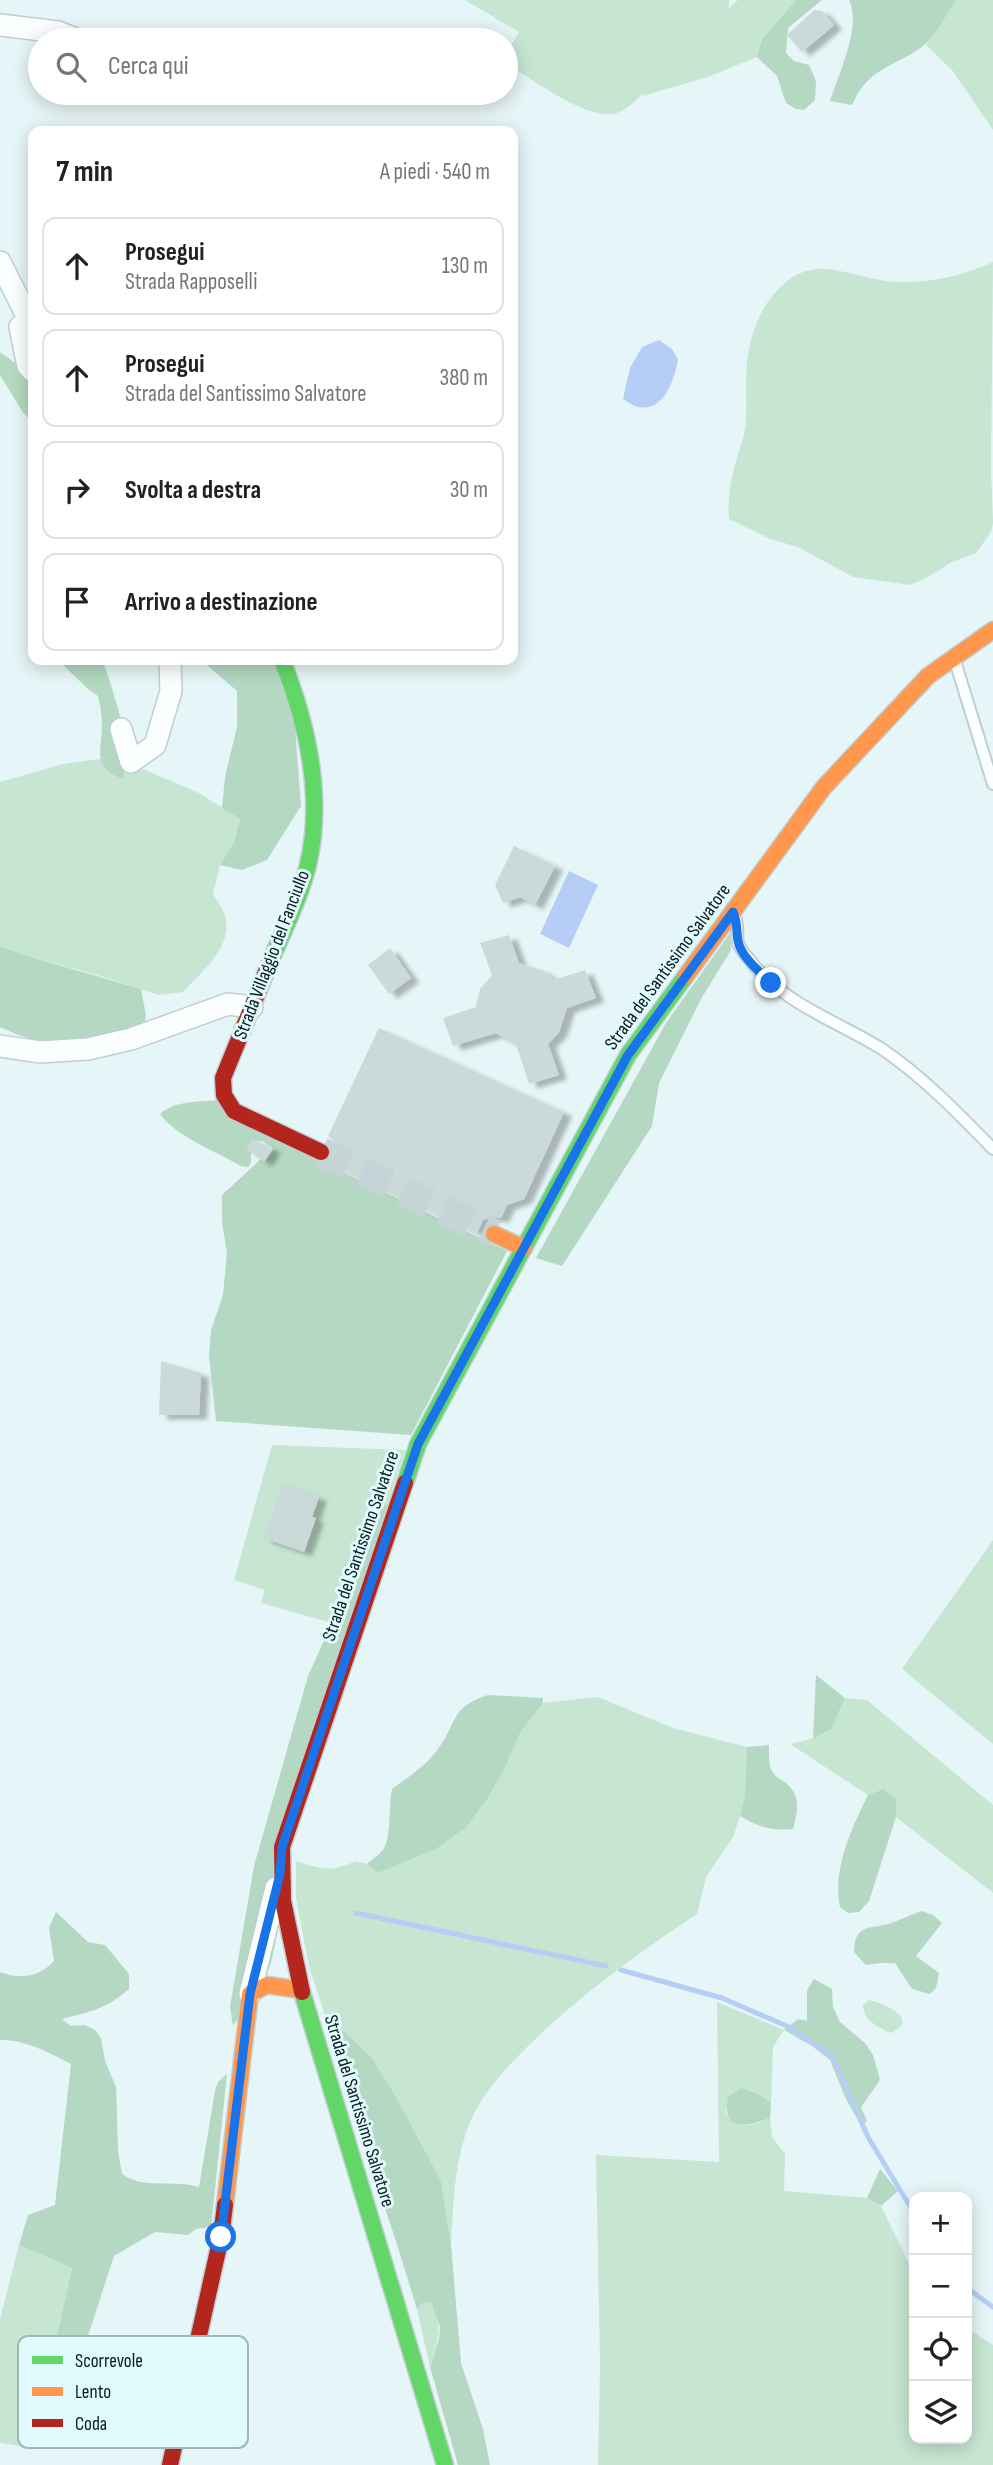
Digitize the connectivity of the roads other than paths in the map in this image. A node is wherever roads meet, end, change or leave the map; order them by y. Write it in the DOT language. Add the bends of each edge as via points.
graph roads {
  1 [pos="0,25"];
  2 [pos="28,28"];
  3 [pos="0,262"];
  4 [pos="28,315"];
  5 [pos="28,320"];
  6 [pos="28,357"];
  7 [pos="993,630"];
  8 [pos="954,658"];
  9 [pos="170,665"];
  10 [pos="284,665"];
  11 [pos="121,729"];
  12 [pos="993,783"];
  13 [pos="733,912"];
  14 [pos="252,1007"];
  15 [pos="0,1046"];
  16 [pos="993,1149"];
  17 [pos="321,1152"];
  18 [pos="494,1234"];
  19 [pos="524,1248"];
  20 [pos="280,1874"];
  21 [pos="300,1990"];
  22 [pos="250,1994"];
  23 [pos="199,2336"];
  24 [pos="445,2465"];
  1 -- 2 [label="street"];
  3 -- 4 [label="street"];
  5 -- 6 [label="street" via="20,327"];
  7 -- 8 [label="street, Strada del Santissimo Salvatore"];
  8 -- 12 [label="lane"];
  8 -- 13 [label="street, Strada del Santissimo Salvatore" via="928,676 824,787"];
  9 -- 11 [label="street" via="171,691 155,745 131,762"];
  10 -- 14 [label="street, Strada Villaggio del Fanciullo" via="306,741 314,806 310,855"];
  13 -- 16 [label="lane" via="739,925 738,943 771,983 884,1051"];
  13 -- 19 [label="street, Strada del Santissimo Salvatore" via="628,1055"];
  14 -- 15 [label="street" via="228,1004 131,1039 88,1049 40,1052"];
  14 -- 17 [label="street, Strada Villaggio del Fanciullo" via="223,1078 224,1095 234,1111"];
  18 -- 19 [label="street"];
  19 -- 20 [label="street, Strada del Santissimo Salvatore" via="418,1444 282,1847"];
  20 -- 21 [label="street, Strada del Santissimo Salvatore"];
  20 -- 22 [label="street"];
  21 -- 22 [label="street" via="267,1985"];
  21 -- 24 [label="street, Strada del Santissimo Salvatore"];
  22 -- 23 [label="street" via="221,2237"];
}
